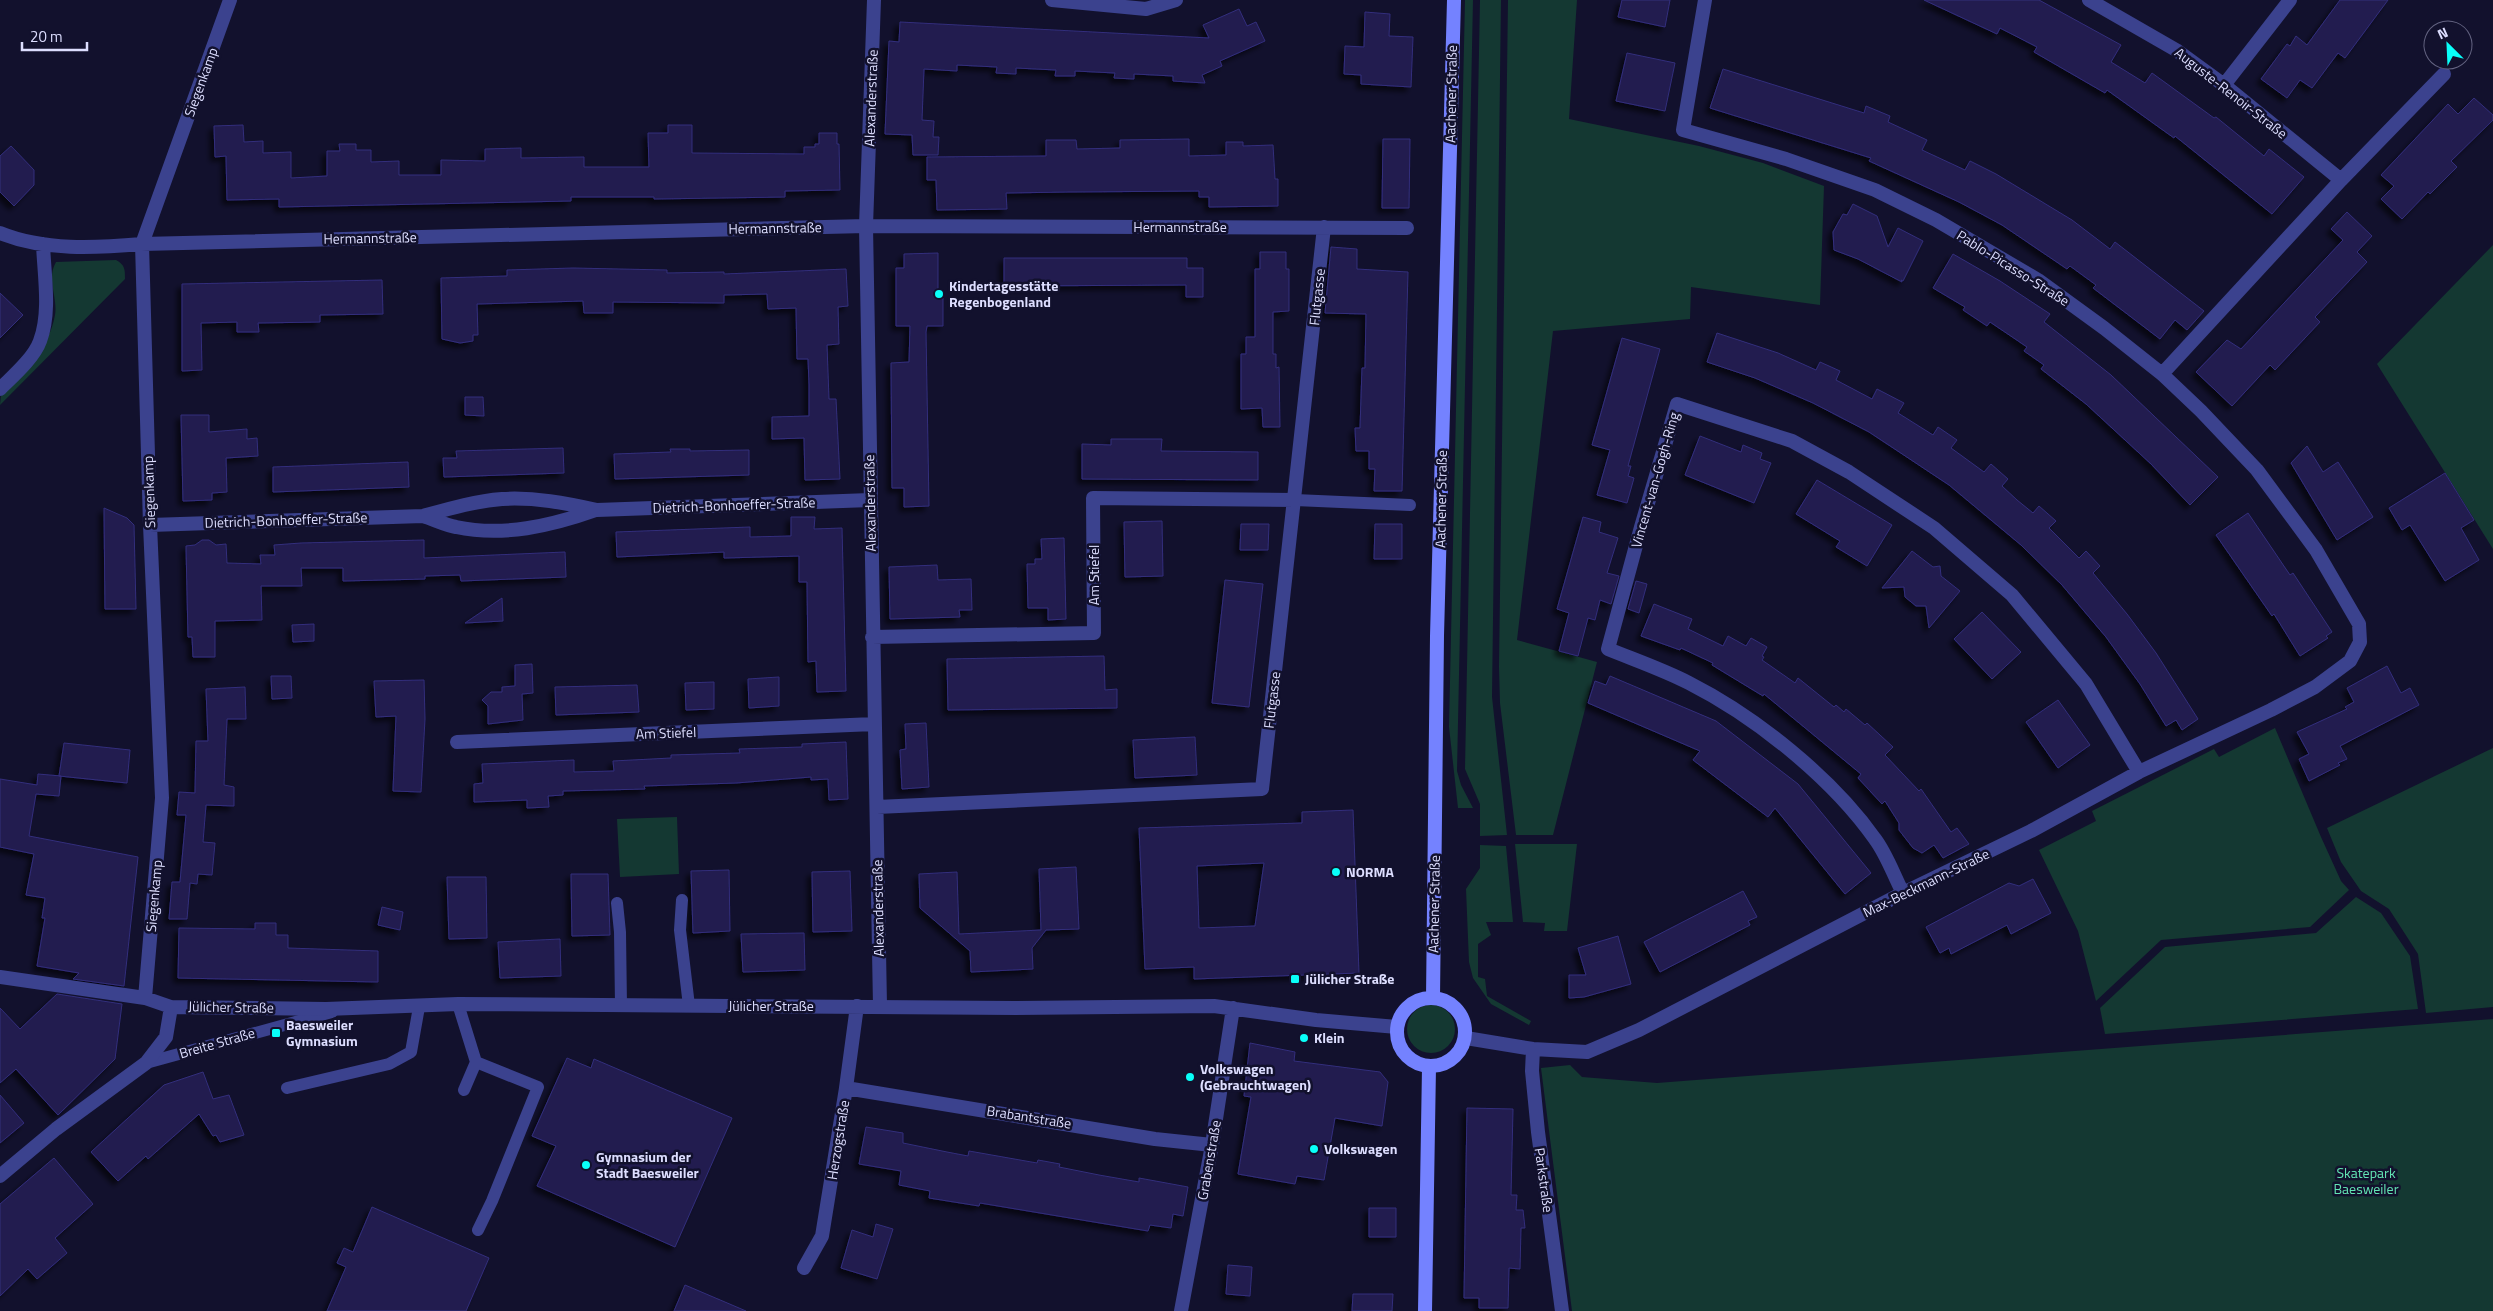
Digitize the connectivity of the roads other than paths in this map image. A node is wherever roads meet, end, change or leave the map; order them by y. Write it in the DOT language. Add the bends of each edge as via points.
graph roads {
  1 [pos="230,0"];
  2 [pos="874,0"];
  3 [pos="1052,0"];
  4 [pos="1176,0"];
  5 [pos="1454,0"];
  6 [pos="1704,0"];
  7 [pos="2089,0"];
  8 [pos="2290,0"];
  9 [pos="1079,1"];
  10 [pos="2444,74"];
  11 [pos="2224,85"];
  12 [pos="2341,180"];
  13 [pos="866,226"];
  14 [pos="1324,227"];
  15 [pos="1408,228"];
  16 [pos="0,233"];
  17 [pos="43,244"];
  18 [pos="142,244"];
  19 [pos="2162,374"];
  20 [pos="0,389"];
  21 [pos="870,500"];
  22 [pos="1295,500"];
  23 [pos="1410,505"];
  24 [pos="597,510"];
  25 [pos="423,516"];
  26 [pos="150,525"];
  27 [pos="872,637"];
  28 [pos="2360,642"];
  29 [pos="874,724"];
  30 [pos="457,742"];
  31 [pos="2139,772"];
  32 [pos="877,806"];
  33 [pos="1903,893"];
  34 [pos="682,900"];
  35 [pos="617,903"];
  36 [pos="0,977"];
  37 [pos="145,998"];
  38 [pos="1434,998"];
  39 [pos="458,1004"];
  40 [pos="621,1006"];
  41 [pos="689,1006"];
  42 [pos="857,1006"];
  43 [pos="880,1006"];
  44 [pos="171,1007"];
  45 [pos="419,1007"];
  46 [pos="347,1008"];
  47 [pos="1233,1008"];
  48 [pos="1397,1027"];
  49 [pos="1466,1038"];
  50 [pos="1533,1049"];
  51 [pos="476,1062"];
  52 [pos="146,1063"];
  53 [pos="1429,1067"];
  54 [pos="287,1088"];
  55 [pos="846,1088"];
  56 [pos="464,1090"];
  57 [pos="1212,1145"];
  58 [pos="0,1176"];
  59 [pos="478,1230"];
  60 [pos="804,1268"];
  61 [pos="1181,1311"];
  62 [pos="1425,1311"];
  63 [pos="1562,1311"];
  1 -- 18 [label="street, Siegenkamp"];
  2 -- 13 [label="street, Alexanderstraße"];
  3 -- 9 [label="street"];
  4 -- 9 [label="street" via="1146,9"];
  5 -- 38 [label="main road, Aachener Straße" via="1437,636"];
  6 -- 19 [label="street, Pablo-Picasso-Straße" via="1683,130 1786,159 1875,190 1919,212 2038,280"];
  7 -- 11 [label="street, Auguste-Renoir-Straße" via="2176,50"];
  8 -- 11 [label="street"];
  10 -- 12 [label="street"];
  11 -- 12 [label="street, Auguste-Renoir-Straße"];
  12 -- 19 [label="street"];
  13 -- 14 [label="street, Hermannstraße"];
  13 -- 18 [label="street, Hermannstraße"];
  13 -- 21 [label="street, Alexanderstraße"];
  14 -- 15 [label="street, Hermannstraße"];
  14 -- 22 [label="street, Flutgasse"];
  16 -- 17 [label="street, Hermannstraße"];
  17 -- 18 [label="street, Hermannstraße" via="103,247"];
  17 -- 20 [label="street" via="45,307 40,342 23,366"];
  18 -- 26 [label="street, Siegenkamp"];
  19 -- 28 [label="street, Pablo-Picasso-Straße" via="2257,470 2316,550 2359,624"];
  21 -- 24 [label="street, Dietrich-Bonhoeffer-Straße"];
  21 -- 27 [label="street, Alexanderstraße"];
  22 -- 23 [label="lane"];
  22 -- 27 [label="street, Am Stiefel" via="1093,498 1094,633"];
  22 -- 32 [label="street, Flutgasse" via="1262,789"];
  24 -- 25 [label="street, Dietrich-Bonhoeffer-Straße" via="560,501 502,499"];
  24 -- 25 [label="street, Dietrich-Bonhoeffer-Straße" via="560,523 506,531 455,527"];
  25 -- 26 [label="street, Dietrich-Bonhoeffer-Straße"];
  26 -- 37 [label="street, Siegenkamp" via="162,798"];
  27 -- 29 [label="street, Alexanderstraße"];
  28 -- 31 [label="street, Max-Beckmann-Straße" via="2350,661 2315,687"];
  29 -- 30 [label="street, Am Stiefel"];
  29 -- 32 [label="street, Alexanderstraße"];
  31 -- 33 [label="street, Max-Beckmann-Straße" via="2031,831"];
  31 -- 33 [label="street, Vincent-van-Gogh-Ring" via="2086,684 2012,595 1934,528 1849,472 1792,441 1677,404 1640,526 1608,649 1689,683 1749,720 1800,758 1849,805 1876,840"];
  32 -- 43 [label="street, Alexanderstraße"];
  33 -- 50 [label="street, Max-Beckmann-Straße" via="1639,1030 1587,1052"];
  34 -- 41 [label="lane" via="680,930"];
  35 -- 40 [label="lane"];
  36 -- 37 [label="street, Jülicher Straße"];
  37 -- 44 [label="street, Jülicher Straße"];
  38 -- 48 [label="main road" via="1423,998 1406,1009"];
  38 -- 49 [label="main road" via="1450,1003 1462,1016"];
  39 -- 40 [label="street, Jülicher Straße"];
  39 -- 45 [label="street, Jülicher Straße"];
  39 -- 51 [label="lane"];
  40 -- 41 [label="street, Jülicher Straße"];
  41 -- 42 [label="street, Jülicher Straße"];
  42 -- 43 [label="street, Jülicher Straße"];
  42 -- 55 [label="street, Herzogstraße"];
  43 -- 47 [label="street, Jülicher Straße"];
  44 -- 46 [label="street, Jülicher Straße"];
  44 -- 52 [label="street, Breite Straße" via="166,1037"];
  45 -- 46 [label="street, Jülicher Straße"];
  45 -- 54 [label="lane" via="411,1052 389,1064"];
  46 -- 52 [label="lane, Breite Straße"];
  47 -- 48 [label="street, Jülicher Straße"];
  47 -- 57 [label="street, Grabenstraße"];
  48 -- 53 [label="main road" via="1401,1049 1413,1061"];
  49 -- 50 [label="street, Max-Beckmann-Straße"];
  49 -- 53 [label="main road" via="1453,1060"];
  50 -- 63 [label="street, Parkstraße" via="1538,1132"];
  51 -- 56 [label="lane"];
  51 -- 59 [label="lane" via="538,1087"];
  52 -- 58 [label="street, Breite Straße" via="56,1129"];
  53 -- 62 [label="main road"];
  55 -- 57 [label="street, Brabantstraße" via="1155,1139"];
  55 -- 60 [label="street, Herzogstraße" via="822,1236"];
  57 -- 61 [label="street, Grabenstraße"];
}
